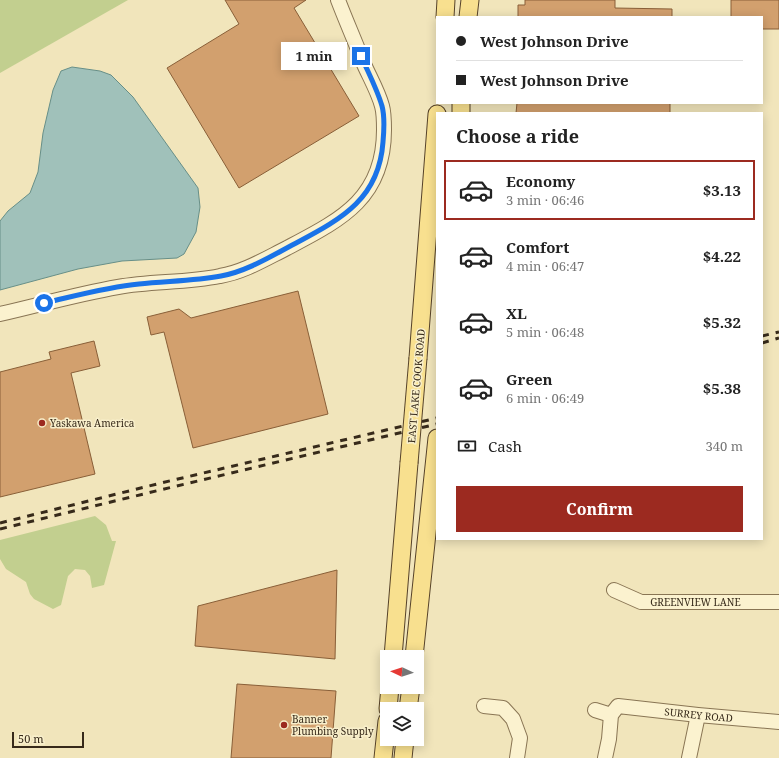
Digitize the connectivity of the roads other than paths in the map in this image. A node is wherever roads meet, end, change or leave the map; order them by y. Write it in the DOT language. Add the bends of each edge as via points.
graph roads {
  1 [pos="338,0"];
  2 [pos="446,0"];
  3 [pos="470,0"];
  4 [pos="445,16"];
  5 [pos="468,16"];
  6 [pos="436,127"];
  7 [pos="0,314"];
  8 [pos="436,456"];
  9 [pos="614,590"];
  10 [pos="779,602"];
  11 [pos="394,650"];
  12 [pos="415,650"];
  13 [pos="484,706"];
  14 [pos="595,710"];
  15 [pos="615,710"];
  16 [pos="698,715"];
  17 [pos="779,722"];
  18 [pos="384,746"];
  19 [pos="404,746"];
  20 [pos="383,758"];
  21 [pos="403,758"];
  22 [pos="517,758"];
  23 [pos="605,758"];
  24 [pos="689,758"];
  1 -- 7 [label="street" via="382,107 384,130 379,167 372,184 347,213 243,270 196,280 138,284 88,292"];
  2 -- 4 [label="main road"];
  3 -- 5 [label="main road"];
  6 -- 11 [label="main road, EAST LAKE COOK ROAD, bridge"];
  8 -- 12 [label="main road"];
  9 -- 10 [label="street, GREENVIEW LANE" via="641,602"];
  13 -- 22 [label="street" via="503,708 513,719 520,738"];
  14 -- 15 [label="street, SURREY ROAD"];
  15 -- 16 [label="street, SURREY ROAD"];
  15 -- 23 [label="street"];
  16 -- 17 [label="street, SURREY ROAD"];
  16 -- 24 [label="street"];
  18 -- 20 [label="main road"];
  19 -- 21 [label="main road"];
}
